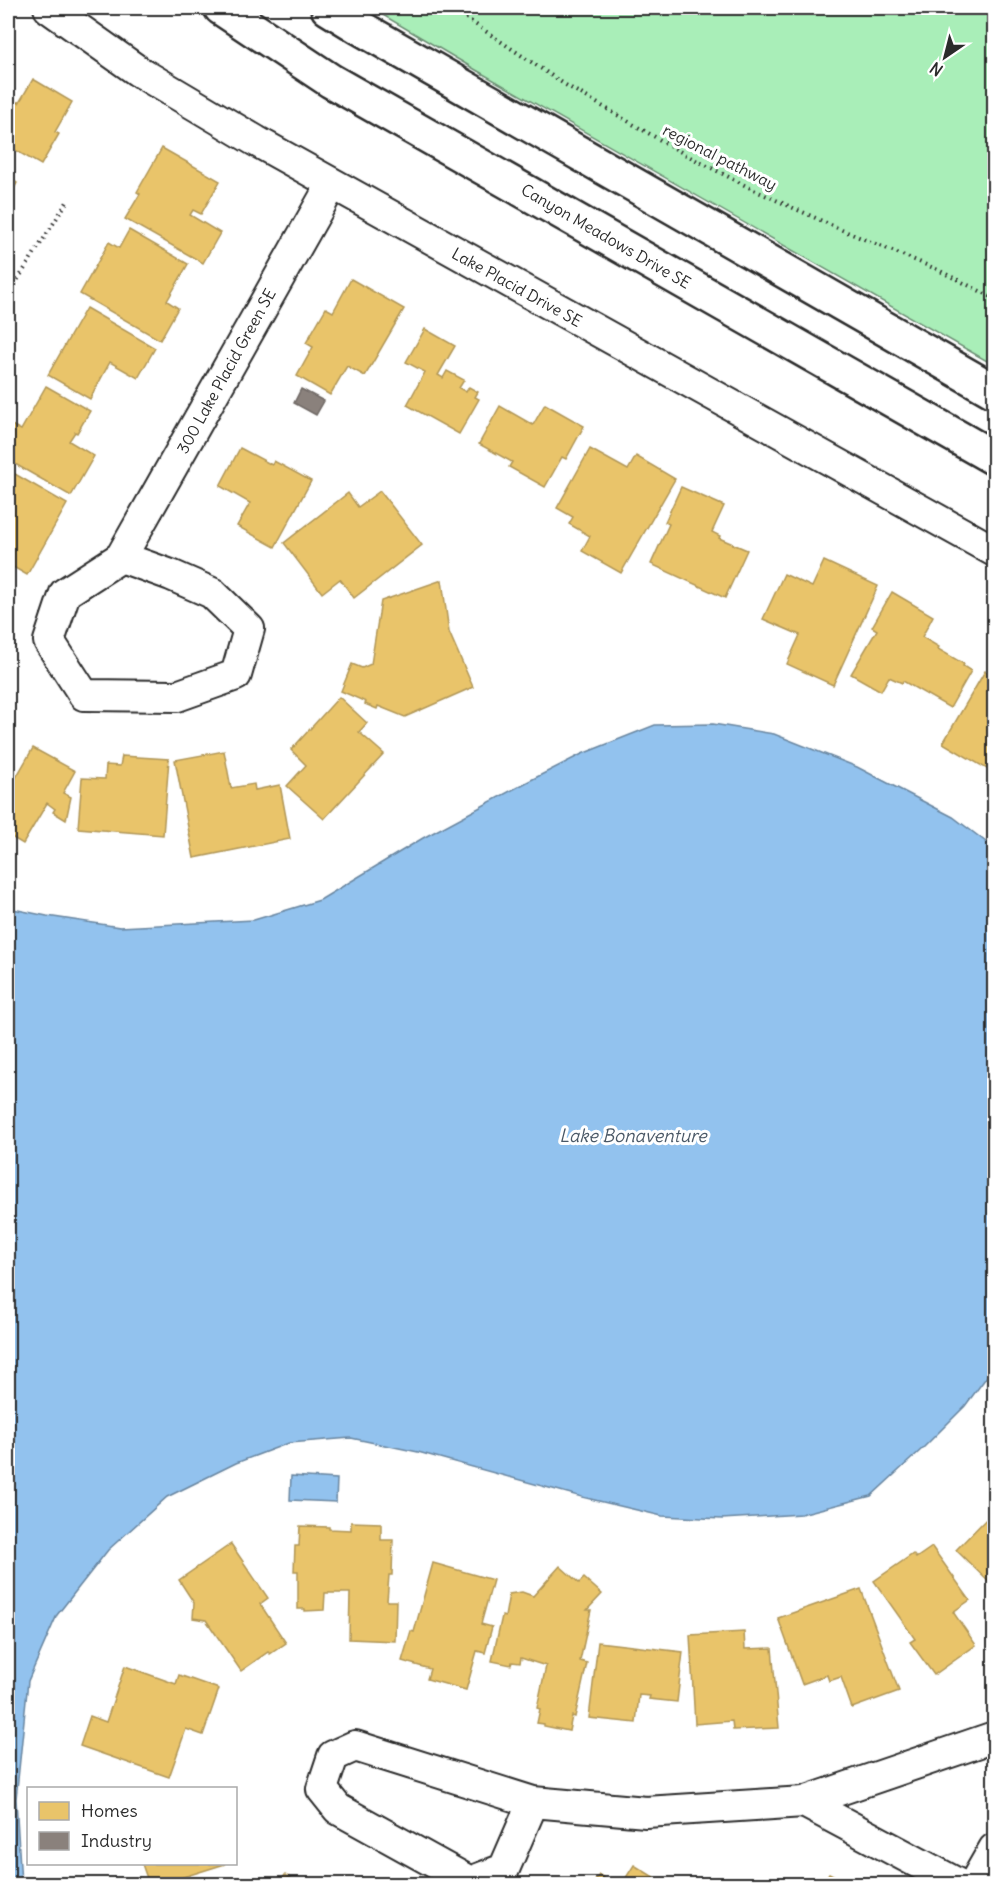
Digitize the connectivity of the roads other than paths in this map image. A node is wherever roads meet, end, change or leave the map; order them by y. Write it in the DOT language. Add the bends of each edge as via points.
graph roads {
  1 [pos="49,8"];
  2 [pos="221,8"];
  3 [pos="328,8"];
  4 [pos="332,184"];
  5 [pos="994,391"];
  6 [pos="994,458"];
  7 [pos="994,550"];
  8 [pos="121,557"];
  9 [pos="994,1737"];
  10 [pos="533,1802"];
  11 [pos="804,1802"];
  12 [pos="994,1849"];
  13 [pos="958,1884"];
  14 [pos="974,1884"];
  1 -- 4 [label="street, Lake Placid Drive SE" via="138,71"];
  2 -- 6 [label="main road, Canyon Meadows Drive SE" via="331,81"];
  3 -- 5 [label="main road"];
  4 -- 7 [label="street, Lake Placid Drive SE"];
  4 -- 8 [label="street, 300 Lake Placid Green SE"];
  8 -- 8 [label="street, 300 Lake Placid Green SE" via="65,593 49,641 84,695 177,696 236,675 249,629 212,593"];
  9 -- 11 [label="street"];
  10 -- 10 [label="street" via="355,1746 333,1756 322,1789 338,1809 470,1882 504,1869"];
  10 -- 11 [label="street" via="646,1812"];
  11 -- 13 [label="street"];
  12 -- 14 [label="street"];
}
